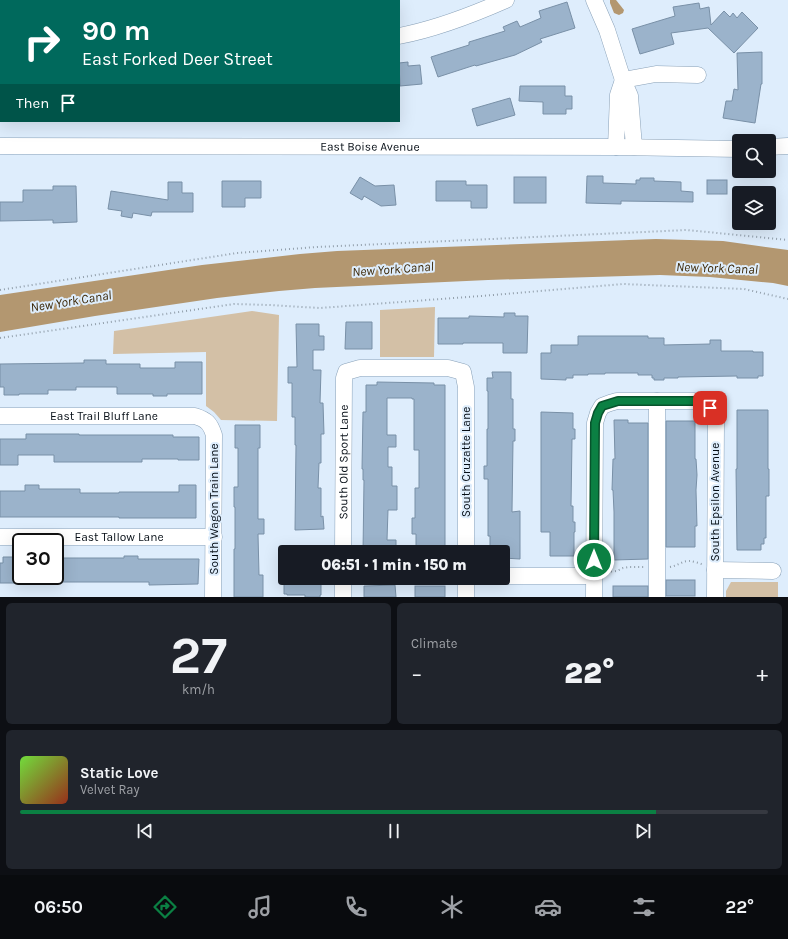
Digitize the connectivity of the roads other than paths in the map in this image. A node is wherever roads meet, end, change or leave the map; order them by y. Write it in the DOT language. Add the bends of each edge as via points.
graph roads {
  1 [pos="506,0"];
  2 [pos="594,0"];
  3 [pos="400,36"];
  4 [pos="698,75"];
  5 [pos="623,80"];
  6 [pos="0,146"];
  7 [pos="616,146"];
  8 [pos="788,146"];
  9 [pos="634,147"];
  10 [pos="776,147"];
  11 [pos="732,149"];
  12 [pos="463,372"];
  13 [pos="657,401"];
  14 [pos="0,416"];
  15 [pos="207,422"];
  16 [pos="0,537"];
  17 [pos="214,538"];
  18 [pos="343,545"];
  19 [pos="466,545"];
  20 [pos="715,570"];
  21 [pos="773,570"];
  22 [pos="510,576"];
  23 [pos="594,576"];
  24 [pos="343,585"];
  25 [pos="466,585"];
  26 [pos="213,597"];
  27 [pos="343,597"];
  28 [pos="466,597"];
  29 [pos="594,597"];
  30 [pos="657,597"];
  31 [pos="715,597"];
  1 -- 3 [label="street" via="419,32"];
  2 -- 5 [label="street"];
  4 -- 5 [label="street" via="656,74"];
  5 -- 7 [label="street" via="618,95"];
  5 -- 9 [label="street" via="630,96"];
  6 -- 7 [label="street, East Boise Avenue"];
  7 -- 9 [label="street, East Boise Avenue"];
  8 -- 10 [label="street"];
  9 -- 11 [label="street, East Boise Avenue"];
  12 -- 18 [label="street, South Old Sport Lane" via="448,368 360,368 346,372 343,389"];
  12 -- 19 [label="street, South Cruzatte Lane" via="466,387"];
  13 -- 20 [label="street, South Epsilon Avenue" via="694,401 710,408 714,415"];
  13 -- 23 [label="street" via="618,401 602,406 598,413 595,423"];
  13 -- 30 [label="street"];
  14 -- 15 [label="street, East Trail Bluff Lane" via="195,416"];
  15 -- 17 [label="street, South Wagon Train Lane" via="214,435"];
  16 -- 17 [label="street, East Tallow Lane"];
  17 -- 26 [label="street, South Wagon Train Lane"];
  20 -- 21 [label="street"];
  20 -- 31 [label="street, South Epsilon Avenue"];
  22 -- 23 [label="street"];
  23 -- 29 [label="street"];
  24 -- 27 [label="street"];
  25 -- 28 [label="street"];
}
